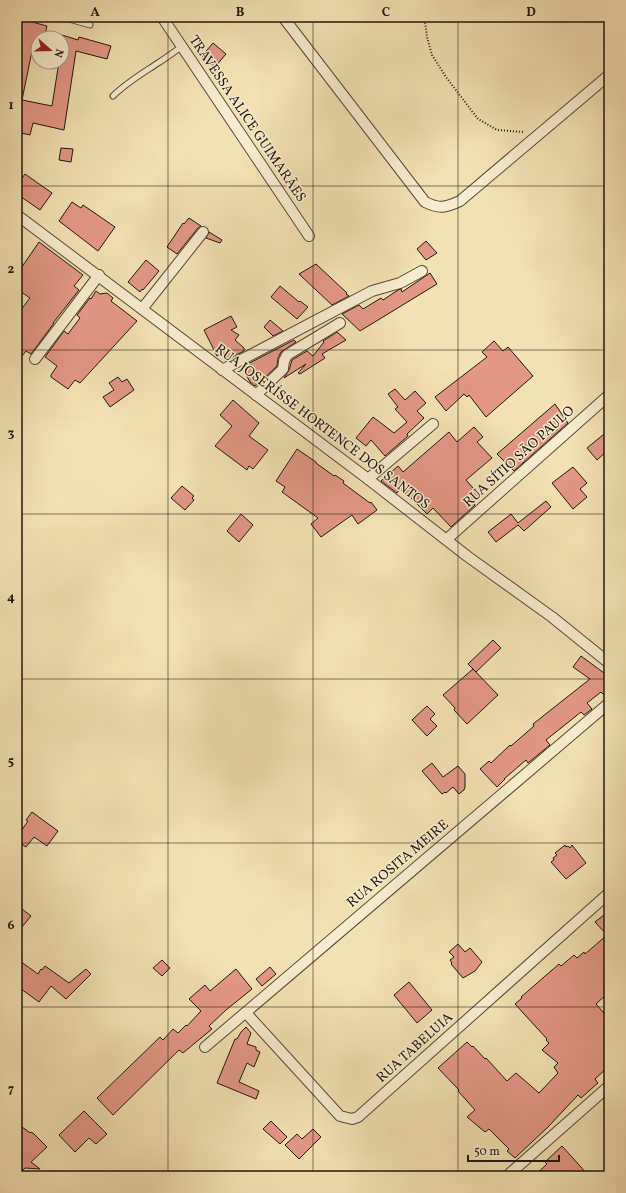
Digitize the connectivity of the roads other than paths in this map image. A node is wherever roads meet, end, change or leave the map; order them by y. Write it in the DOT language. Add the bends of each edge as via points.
graph roads {
  1 [pos="62,17"];
  2 [pos="162,17"];
  3 [pos="283,17"];
  4 [pos="90,25"];
  5 [pos="181,47"];
  6 [pos="609,75"];
  7 [pos="113,96"];
  8 [pos="17,215"];
  9 [pos="203,232"];
  10 [pos="309,236"];
  11 [pos="422,271"];
  12 [pos="99,275"];
  13 [pos="142,309"];
  14 [pos="340,323"];
  15 [pos="35,359"];
  16 [pos="222,370"];
  17 [pos="256,395"];
  18 [pos="609,395"];
  19 [pos="433,424"];
  20 [pos="368,479"];
  21 [pos="447,539"];
  22 [pos="609,663"];
  23 [pos="609,702"];
  24 [pos="609,893"];
  25 [pos="246,1013"];
  26 [pos="205,1047"];
  27 [pos="609,1086"];
  28 [pos="507,1176"];
  1 -- 4 [label="lane"];
  2 -- 5 [label="street, TRAVESSA ALICE GUIMARÃES"];
  3 -- 6 [label="street" via="425,202 441,208 460,201"];
  5 -- 7 [label="lane"];
  5 -- 10 [label="street, TRAVESSA ALICE GUIMARÃES"];
  8 -- 12 [label="street, RUA JOSERÍSSE HORTENCE DOS SANTOS"];
  9 -- 13 [label="street"];
  11 -- 16 [label="street" via="400,283 372,291"];
  12 -- 13 [label="street, RUA JOSERÍSSE HORTENCE DOS SANTOS"];
  12 -- 15 [label="street"];
  13 -- 16 [label="street, RUA JOSERÍSSE HORTENCE DOS SANTOS"];
  14 -- 17 [label="street" via="287,355 283,369"];
  16 -- 17 [label="street, RUA JOSERÍSSE HORTENCE DOS SANTOS"];
  17 -- 20 [label="street, RUA JOSERÍSSE HORTENCE DOS SANTOS"];
  18 -- 21 [label="street, RUA SÍTIO SÃO PAULO"];
  19 -- 20 [label="street"];
  20 -- 21 [label="street, RUA JOSERÍSSE HORTENCE DOS SANTOS"];
  21 -- 22 [label="street, RUA JOSERÍSSE HORTENCE DOS SANTOS"];
  23 -- 25 [label="street, RUA ROSITA MEIRE"];
  24 -- 25 [label="street, RUA TABELUIA" via="358,1117 352,1119 340,1116"];
  25 -- 26 [label="street, RUA ROSITA MEIRE"];
  27 -- 28 [label="street"];
}
